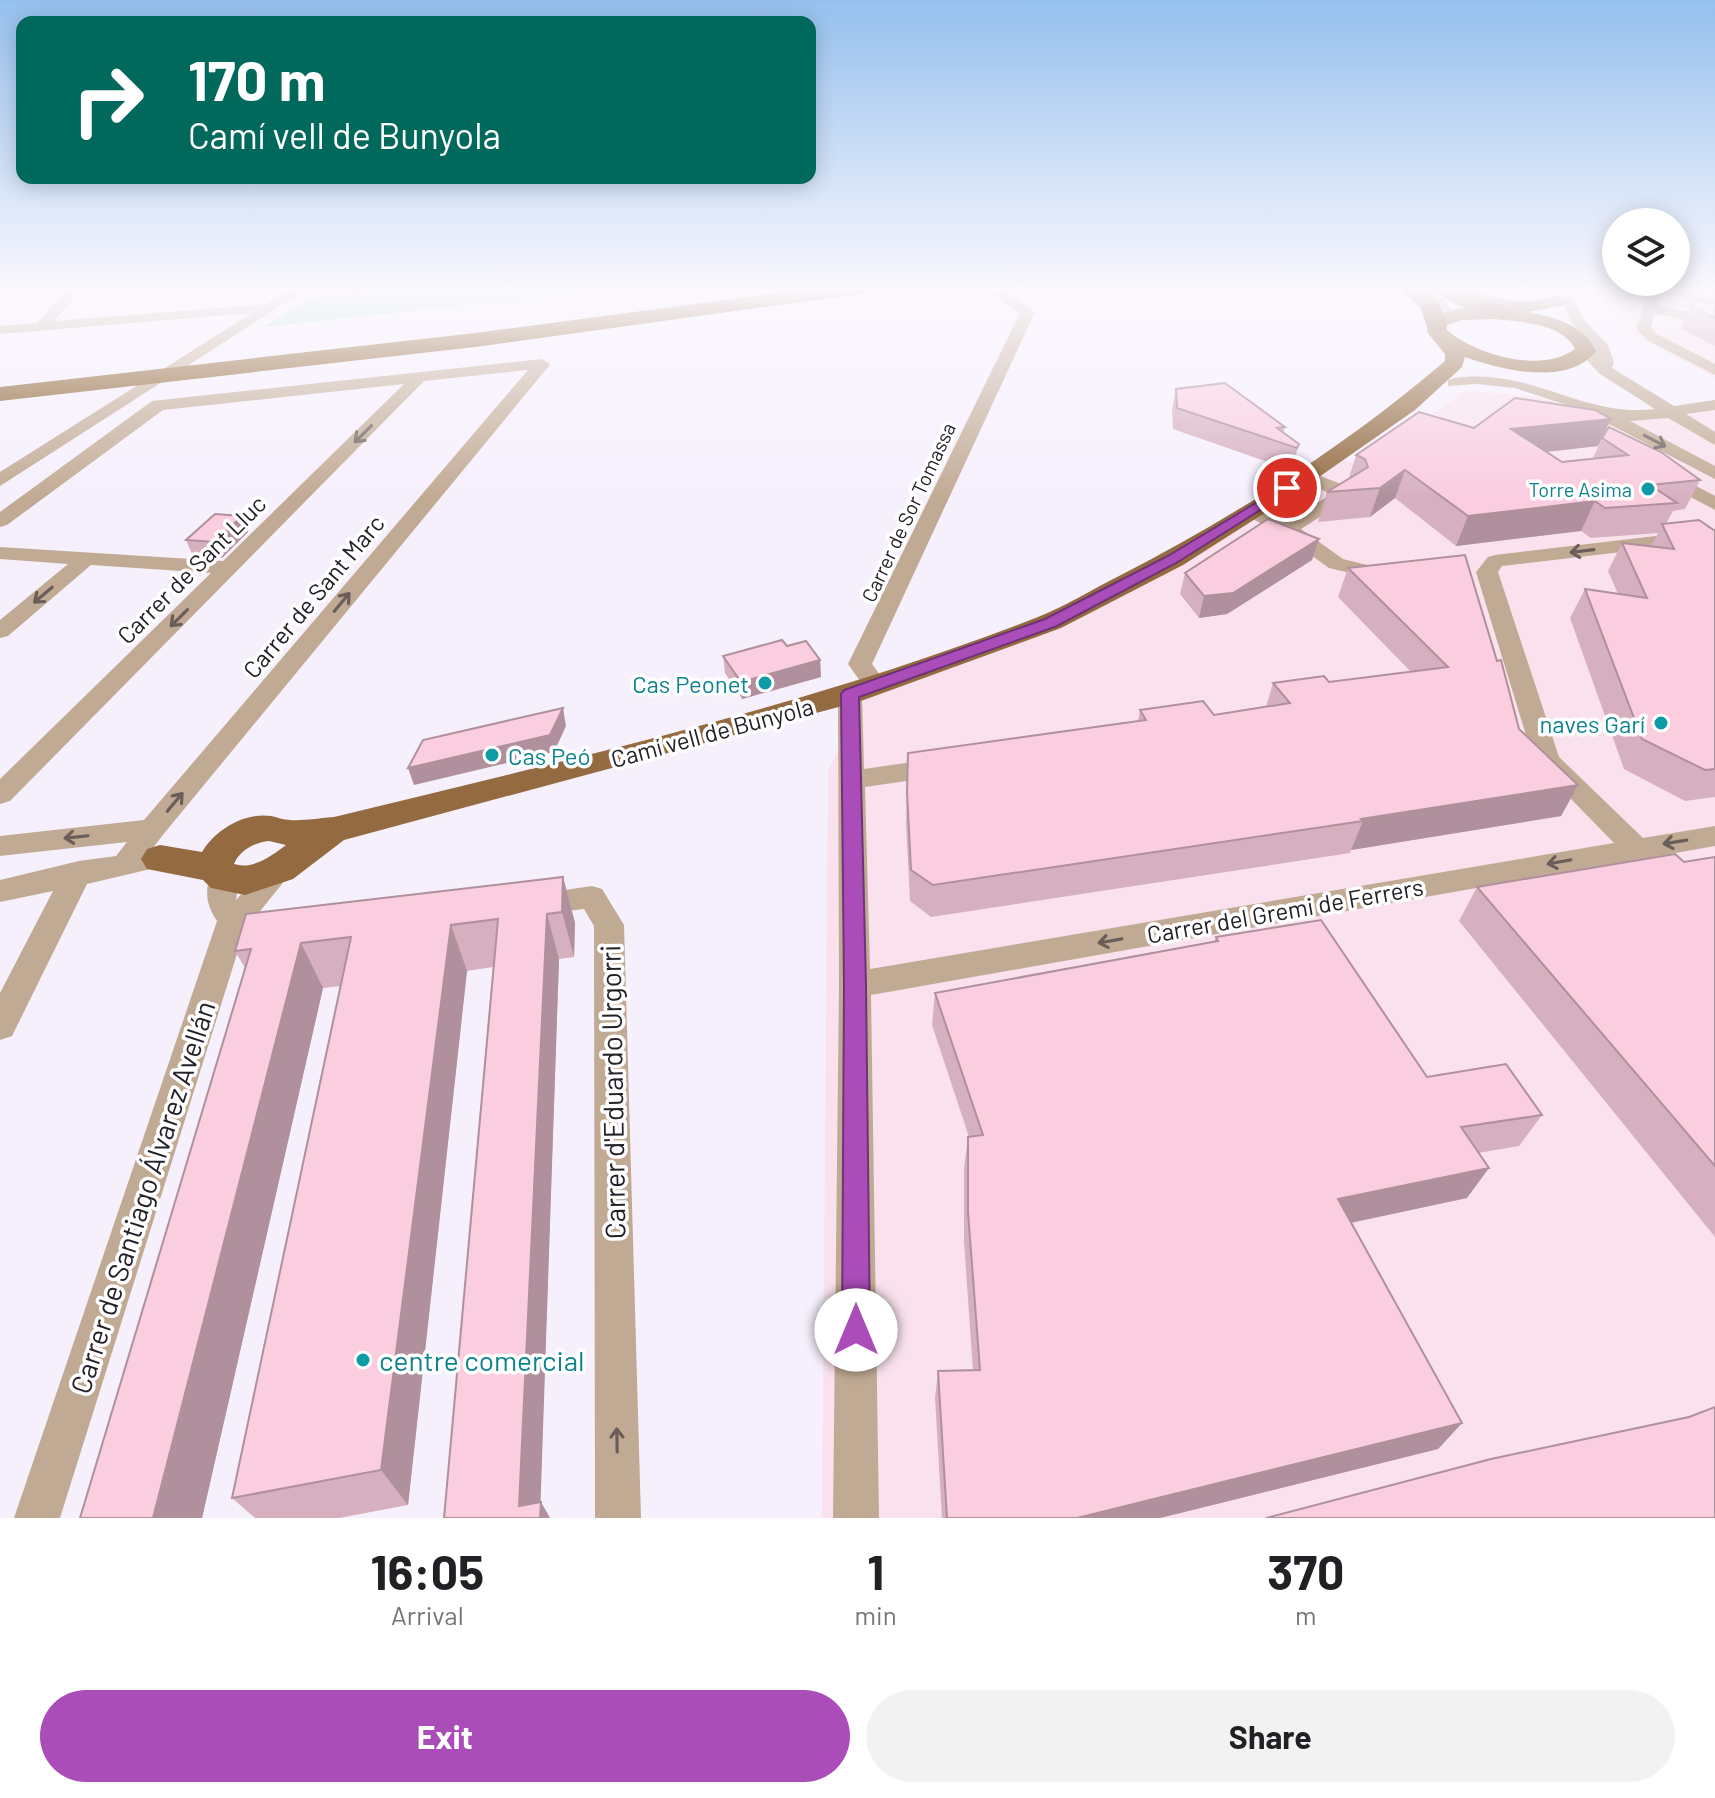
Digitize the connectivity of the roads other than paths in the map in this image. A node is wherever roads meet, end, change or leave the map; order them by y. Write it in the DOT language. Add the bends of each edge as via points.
graph roads {
  1 [pos="191,358"];
  2 [pos="192,358"];
  3 [pos="316,358"];
  4 [pos="1006,358"];
  5 [pos="1455,358"];
  6 [pos="1485,358"];
  7 [pos="1573,358"];
  8 [pos="1592,358"];
  9 [pos="1604,358"];
  10 [pos="1693,358"];
  11 [pos="1529,364"];
  12 [pos="1506,365"];
  13 [pos="1715,370"];
  14 [pos="1617,378"];
  15 [pos="0,379"];
  16 [pos="418,379"];
  17 [pos="1454,383"];
  18 [pos="0,394"];
  19 [pos="1407,405"];
  20 [pos="1715,405"];
  21 [pos="1597,410"];
  22 [pos="1667,410"];
  23 [pos="1577,425"];
  24 [pos="1715,440"];
  25 [pos="1649,466"];
  26 [pos="1715,473"];
  27 [pos="1305,476"];
  28 [pos="0,480"];
  29 [pos="1715,504"];
  30 [pos="1249,512"];
  31 [pos="0,521"];
  32 [pos="1287,529"];
  33 [pos="1715,535"];
  34 [pos="0,553"];
  35 [pos="86,559"];
  36 [pos="230,568"];
  37 [pos="1408,576"];
  38 [pos="0,631"];
  39 [pos="863,690"];
  40 [pos="966,764"];
  41 [pos="852,780"];
  42 [pos="0,795"];
  43 [pos="1715,836"];
  44 [pos="0,846"];
  45 [pos="1636,848"];
  46 [pos="147,850"];
  47 [pos="287,853"];
  48 [pos="224,862"];
  49 [pos="79,872"];
  50 [pos="0,891"];
  51 [pos="500,909"];
  52 [pos="229,932"];
  53 [pos="301,934"];
  54 [pos="855,985"];
  55 [pos="0,1026"];
  56 [pos="37,1518"];
  57 [pos="618,1518"];
  58 [pos="856,1518"];
  1 -- 15 [label="highway"];
  2 -- 28 [label="street"];
  3 -- 18 [label="highway"];
  4 -- 39 [label="street, Carrer de Sor Tomassa" via="860,664"];
  5 -- 19 [label="main road"];
  6 -- 11 [label="main road"];
  6 -- 12 [label="street"];
  7 -- 11 [label="main road"];
  8 -- 14 [label="street"];
  9 -- 14 [label="street"];
  10 -- 13 [label="street"];
  11 -- 12 [label="main road"];
  12 -- 17 [label="main road"];
  12 -- 21 [label="street"];
  14 -- 22 [label="street"];
  16 -- 31 [label="street" via="158,405"];
  16 -- 36 [label="street, Carrer de Sant Lluc, one-way"];
  46 -- 16 [label="street, Carrer de Sant Marc, one-way" via="542,364"];
  17 -- 19 [label="main road"];
  17 -- 21 [label="street" via="1519,383"];
  19 -- 27 [label="main road, Camí vell de Bunyola"];
  20 -- 22 [label="street"];
  21 -- 22 [label="street" via="1632,416"];
  21 -- 23 [label="street" via="1564,418"];
  21 -- 26 [label="street, one-way"];
  22 -- 24 [label="street"];
  25 -- 29 [label="street"];
  27 -- 30 [label="main road, Camí vell de Bunyola"];
  27 -- 32 [label="street" via="1347,493"];
  30 -- 32 [label="street"];
  30 -- 39 [label="main road, Camí vell de Bunyola" via="1173,559 1051,622"];
  32 -- 37 [label="street" via="1336,564"];
  33 -- 45 [label="street, one-way" via="1495,561 1479,572 1547,761"];
  34 -- 35 [label="street"];
  35 -- 36 [label="street"];
  35 -- 38 [label="street, one-way"];
  36 -- 42 [label="street, Carrer de Sant Lluc, one-way"];
  39 -- 41 [label="street"];
  39 -- 47 [label="main road, Camí vell de Bunyola" via="334,830"];
  40 -- 41 [label="street"];
  41 -- 54 [label="street"];
  43 -- 45 [label="street, Carrer del Gremi de Ferrers, one-way"];
  46 -- 44 [label="street, one-way"];
  45 -- 54 [label="street, Carrer del Gremi de Ferrers, one-way"];
  46 -- 48 [label="main road, Camí vell de Bunyola"];
  46 -- 49 [label="street"];
  47 -- 48 [label="main road, Camí vell de Bunyola" via="257,879 233,881"];
  47 -- 52 [label="street"];
  48 -- 52 [label="street" via="221,903"];
  49 -- 50 [label="street"];
  49 -- 55 [label="street"];
  57 -- 51 [label="street, Carrer d'Eduardo Urgorri, one-way" via="609,925 592,897"];
  52 -- 53 [label="street"];
  52 -- 56 [label="street, Carrer de Santiago Álvarez Avellán"];
  54 -- 58 [label="street"];
}
